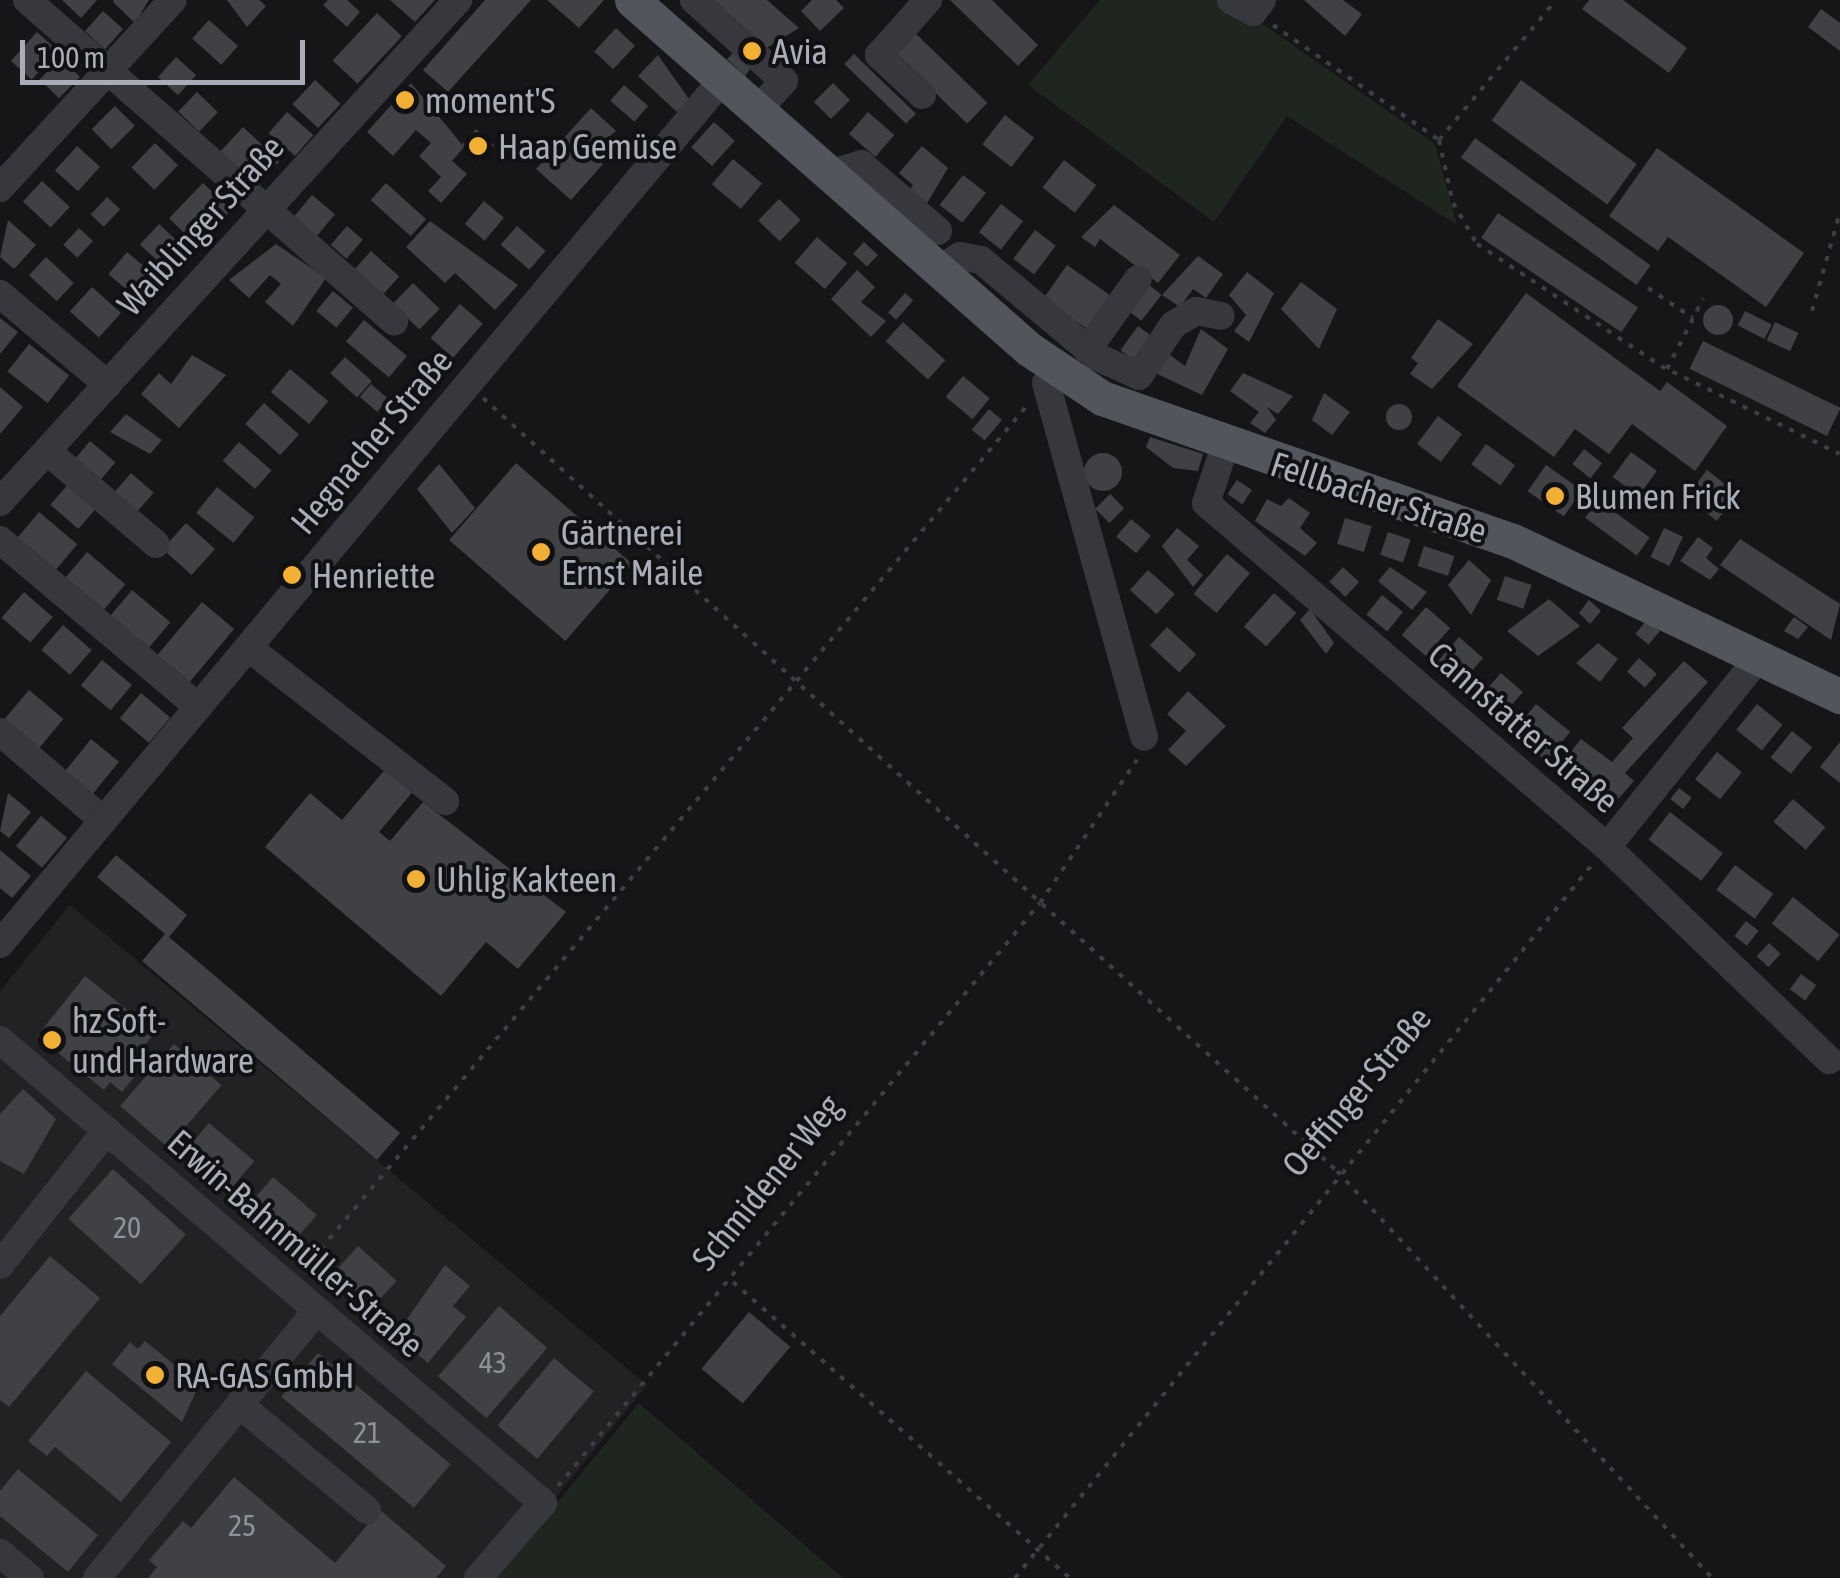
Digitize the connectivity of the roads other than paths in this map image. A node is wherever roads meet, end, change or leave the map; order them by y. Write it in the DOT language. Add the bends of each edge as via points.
graph roads {
  1 [pos="27,0"];
  2 [pos="173,0"];
  3 [pos="458,0"];
  4 [pos="694,0"];
  5 [pos="928,0"];
  6 [pos="652,6"];
  7 [pos="110,70"];
  8 [pos="723,79"];
  9 [pos="922,95"];
  10 [pos="758,110"];
  11 [pos="829,174"];
  12 [pos="0,188"];
  13 [pos="264,208"];
  14 [pos="938,231"];
  15 [pos="936,270"];
  16 [pos="1138,280"];
  17 [pos="0,294"];
  18 [pos="1221,316"];
  19 [pos="394,321"];
  20 [pos="1093,354"];
  21 [pos="1050,376"];
  22 [pos="108,384"];
  23 [pos="1225,446"];
  24 [pos="47,451"];
  25 [pos="0,502"];
  26 [pos="0,540"];
  27 [pos="156,544"];
  28 [pos="248,648"];
  29 [pos="1760,656"];
  30 [pos="1840,696"];
  31 [pos="198,707"];
  32 [pos="0,732"];
  33 [pos="1144,736"];
  34 [pos="445,801"];
  35 [pos="103,820"];
  36 [pos="1607,847"];
  37 [pos="0,944"];
  38 [pos="0,1040"];
  39 [pos="1829,1060"];
  40 [pos="107,1130"];
  41 [pos="0,1265"];
  42 [pos="316,1311"];
  43 [pos="240,1405"];
  44 [pos="367,1510"];
  45 [pos="0,1552"];
  46 [pos="30,1578"];
  47 [pos="97,1578"];
  48 [pos="478,1578"];
  1 -- 7 [label="street"];
  2 -- 7 [label="street"];
  3 -- 13 [label="street, Waiblinger Straße"];
  4 -- 10 [label="street" via="784,81"];
  5 -- 9 [label="street" via="879,55"];
  6 -- 8 [label="main road, Fellbacher Straße"];
  7 -- 12 [label="street"];
  7 -- 13 [label="street"];
  8 -- 10 [label="main road, Fellbacher Straße"];
  8 -- 28 [label="street, Hegnacher Straße"];
  10 -- 11 [label="main road, Fellbacher Straße"];
  11 -- 14 [label="street" via="860,164"];
  11 -- 15 [label="main road, Fellbacher Straße"];
  13 -- 19 [label="street"];
  13 -- 22 [label="street, Waiblinger Straße"];
  15 -- 20 [label="street" via="960,256 981,260"];
  15 -- 21 [label="main road, Fellbacher Straße"];
  16 -- 20 [label="street"];
  17 -- 22 [label="street"];
  18 -- 20 [label="street" via="1196,311 1173,325 1138,376"];
  21 -- 23 [label="main road, Fellbacher Straße"];
  21 -- 33 [label="street"];
  22 -- 24 [label="street, Waiblinger Straße"];
  23 -- 29 [label="main road, Fellbacher Straße" via="1513,541"];
  23 -- 36 [label="street, Cannstatter Straße" via="1206,503"];
  24 -- 25 [label="street, Waiblinger Straße"];
  24 -- 27 [label="street"];
  26 -- 31 [label="street"];
  28 -- 31 [label="street, Hegnacher Straße"];
  28 -- 34 [label="street"];
  29 -- 30 [label="main road, Fellbacher Straße"];
  29 -- 36 [label="street"];
  31 -- 35 [label="street, Hegnacher Straße"];
  32 -- 35 [label="street"];
  35 -- 37 [label="street, Hegnacher Straße"];
  36 -- 39 [label="street, Cannstatter Straße"];
  38 -- 40 [label="street, Erwin-Bahnmüller-Straße"];
  40 -- 41 [label="street"];
  40 -- 42 [label="street, Erwin-Bahnmüller-Straße"];
  42 -- 43 [label="street"];
  42 -- 48 [label="street, Erwin-Bahnmüller-Straße" via="543,1503"];
  43 -- 44 [label="street"];
  43 -- 47 [label="street"];
  45 -- 46 [label="street"];
}
